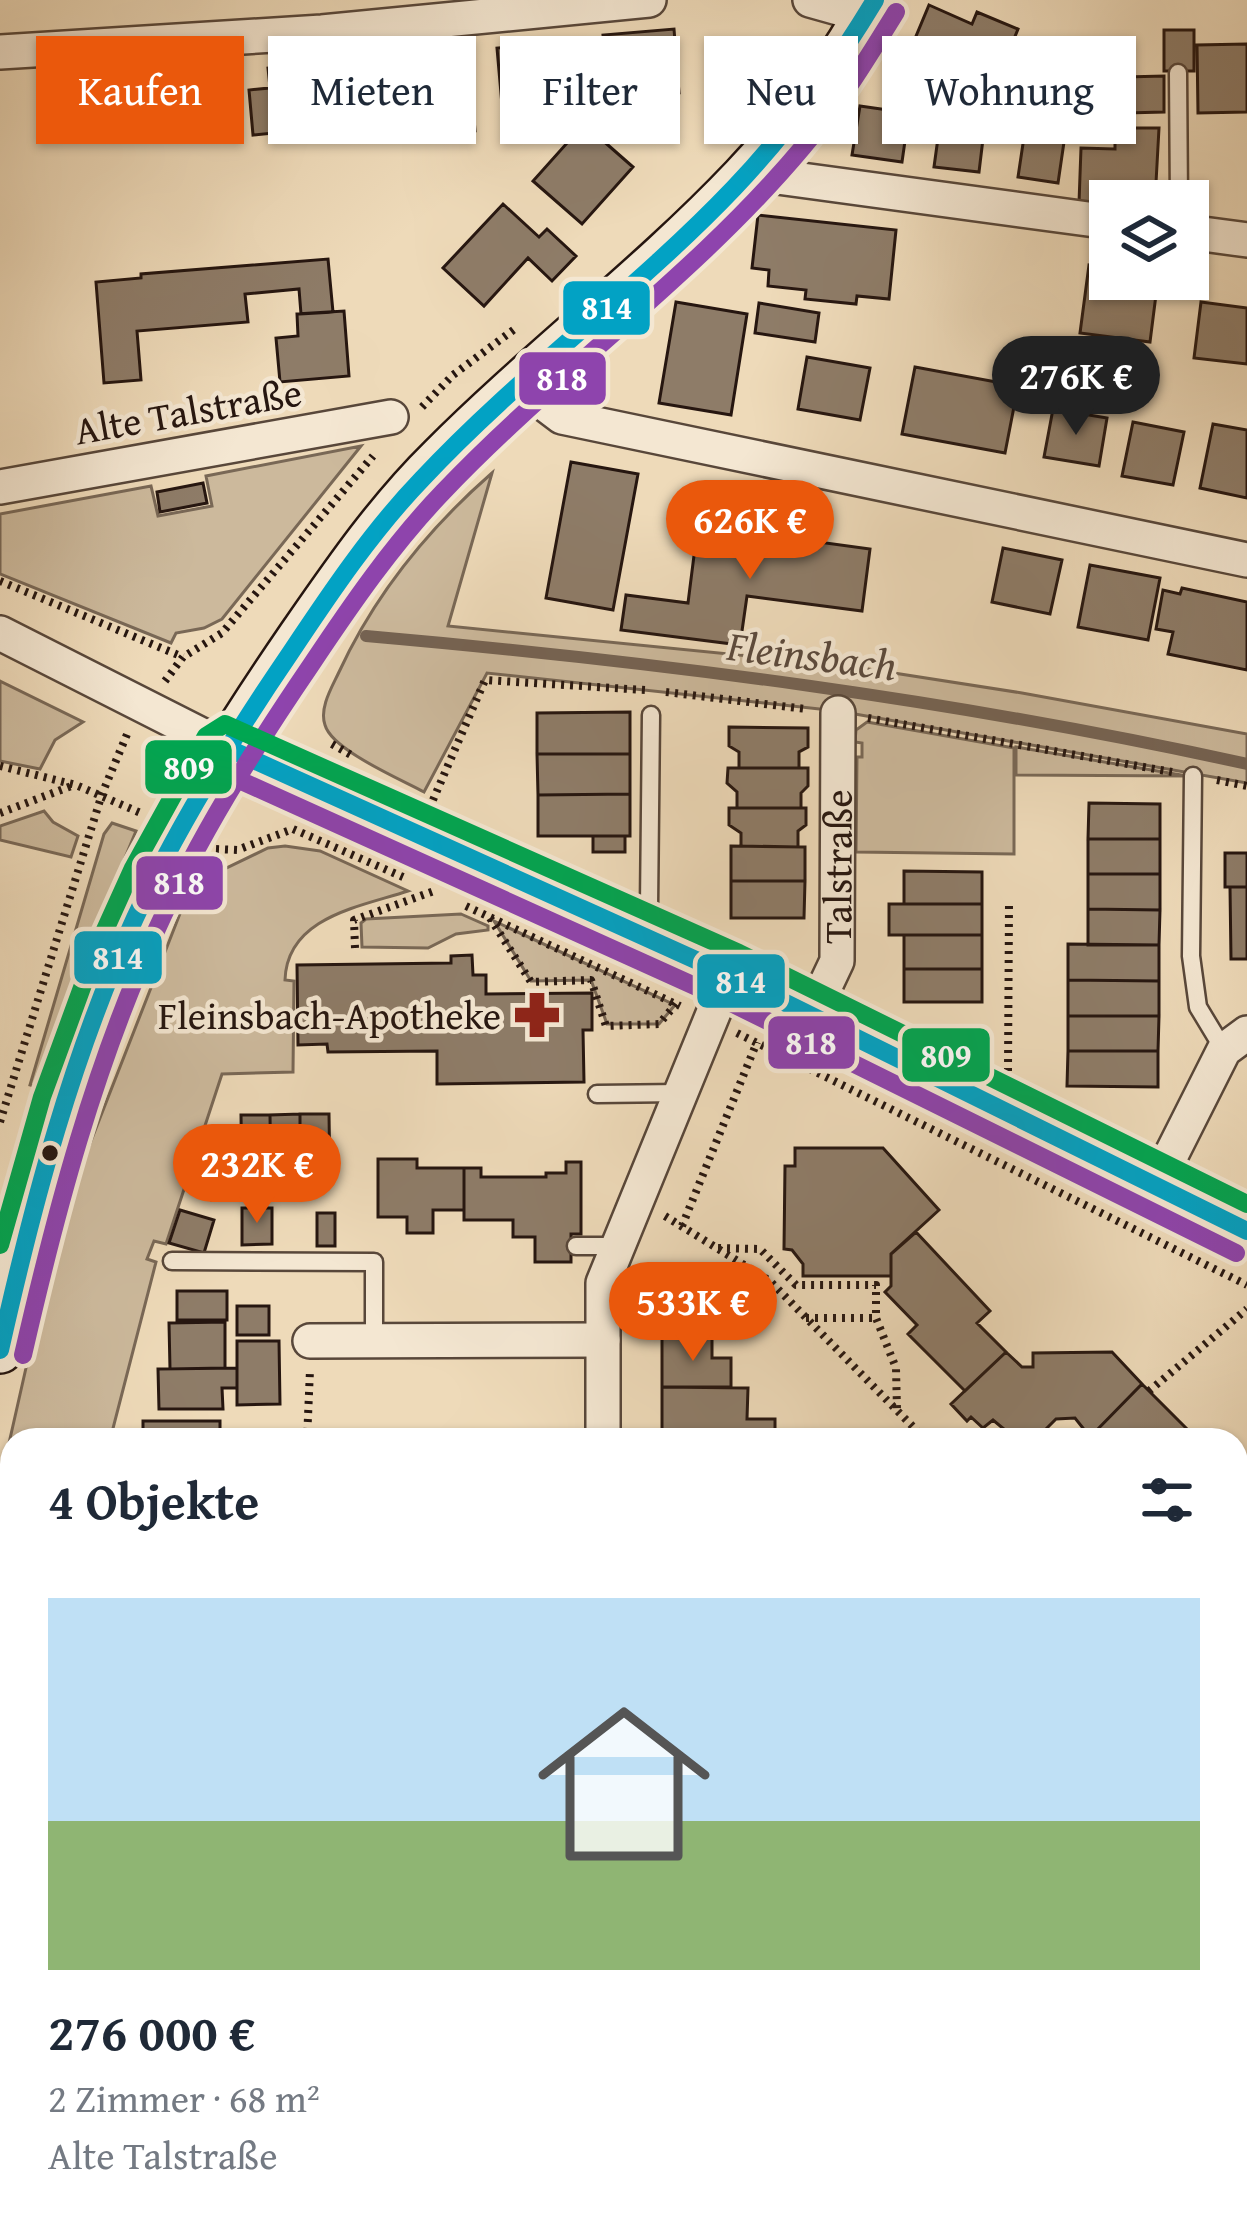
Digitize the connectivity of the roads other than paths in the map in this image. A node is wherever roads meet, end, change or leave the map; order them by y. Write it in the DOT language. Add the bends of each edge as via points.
graph roads {
  1 [pos="649,0"];
  2 [pos="810,0"];
  3 [pos="871,8"];
  4 [pos="0,52"];
  5 [pos="1178,73"];
  6 [pos="749,173"];
  7 [pos="1179,180"];
  8 [pos="1089,219"];
  9 [pos="1209,235"];
  10 [pos="1247,240"];
  11 [pos="521,386"];
  12 [pos="397,425"];
  13 [pos="0,487"];
  14 [pos="1247,560"];
  15 [pos="0,633"];
  16 [pos="838,713"];
  17 [pos="651,715"];
  18 [pos="227,748"];
  19 [pos="1193,776"];
  20 [pos="644,935"];
  21 [pos="729,975"];
  22 [pos="812,1014"];
  23 [pos="1235,1041"];
  24 [pos="680,1093"];
  25 [pos="598,1094"];
  26 [pos="1156,1185"];
  27 [pos="1247,1231"];
  28 [pos="576,1246"];
  29 [pos="615,1246"];
  30 [pos="172,1261"];
  31 [pos="310,1340"];
  32 [pos="374,1340"];
  33 [pos="602,1340"];
  34 [pos="0,1350"];
  35 [pos="603,1428"];
  1 -- 4 [label="street"];
  2 -- 3 [label="street"];
  3 -- 6 [label="main road" via="804,110"];
  5 -- 7 [label="lane"];
  6 -- 8 [label="street"];
  6 -- 11 [label="main road"];
  9 -- 10 [label="street"];
  11 -- 14 [label="street" via="562,417"];
  11 -- 18 [label="main road" via="385,521"];
  12 -- 13 [label="street, Alte Talstraße"];
  15 -- 18 [label="street"];
  16 -- 22 [label="street, Talstraße" via="837,961"];
  17 -- 20 [label="lane"];
  18 -- 20 [label="main road"];
  18 -- 34 [label="main road" via="118,958 48,1152"];
  19 -- 23 [label="lane" via="1198,1007"];
  20 -- 21 [label="main road"];
  21 -- 22 [label="main road"];
  21 -- 24 [label="street"];
  22 -- 26 [label="main road"];
  23 -- 26 [label="street"];
  24 -- 25 [label="lane"];
  24 -- 29 [label="street"];
  26 -- 27 [label="main road"];
  28 -- 29 [label="lane"];
  29 -- 33 [label="street" via="602,1282"];
  30 -- 32 [label="lane" via="374,1262"];
  31 -- 32 [label="street"];
  32 -- 33 [label="street"];
  33 -- 35 [label="street"];
}
